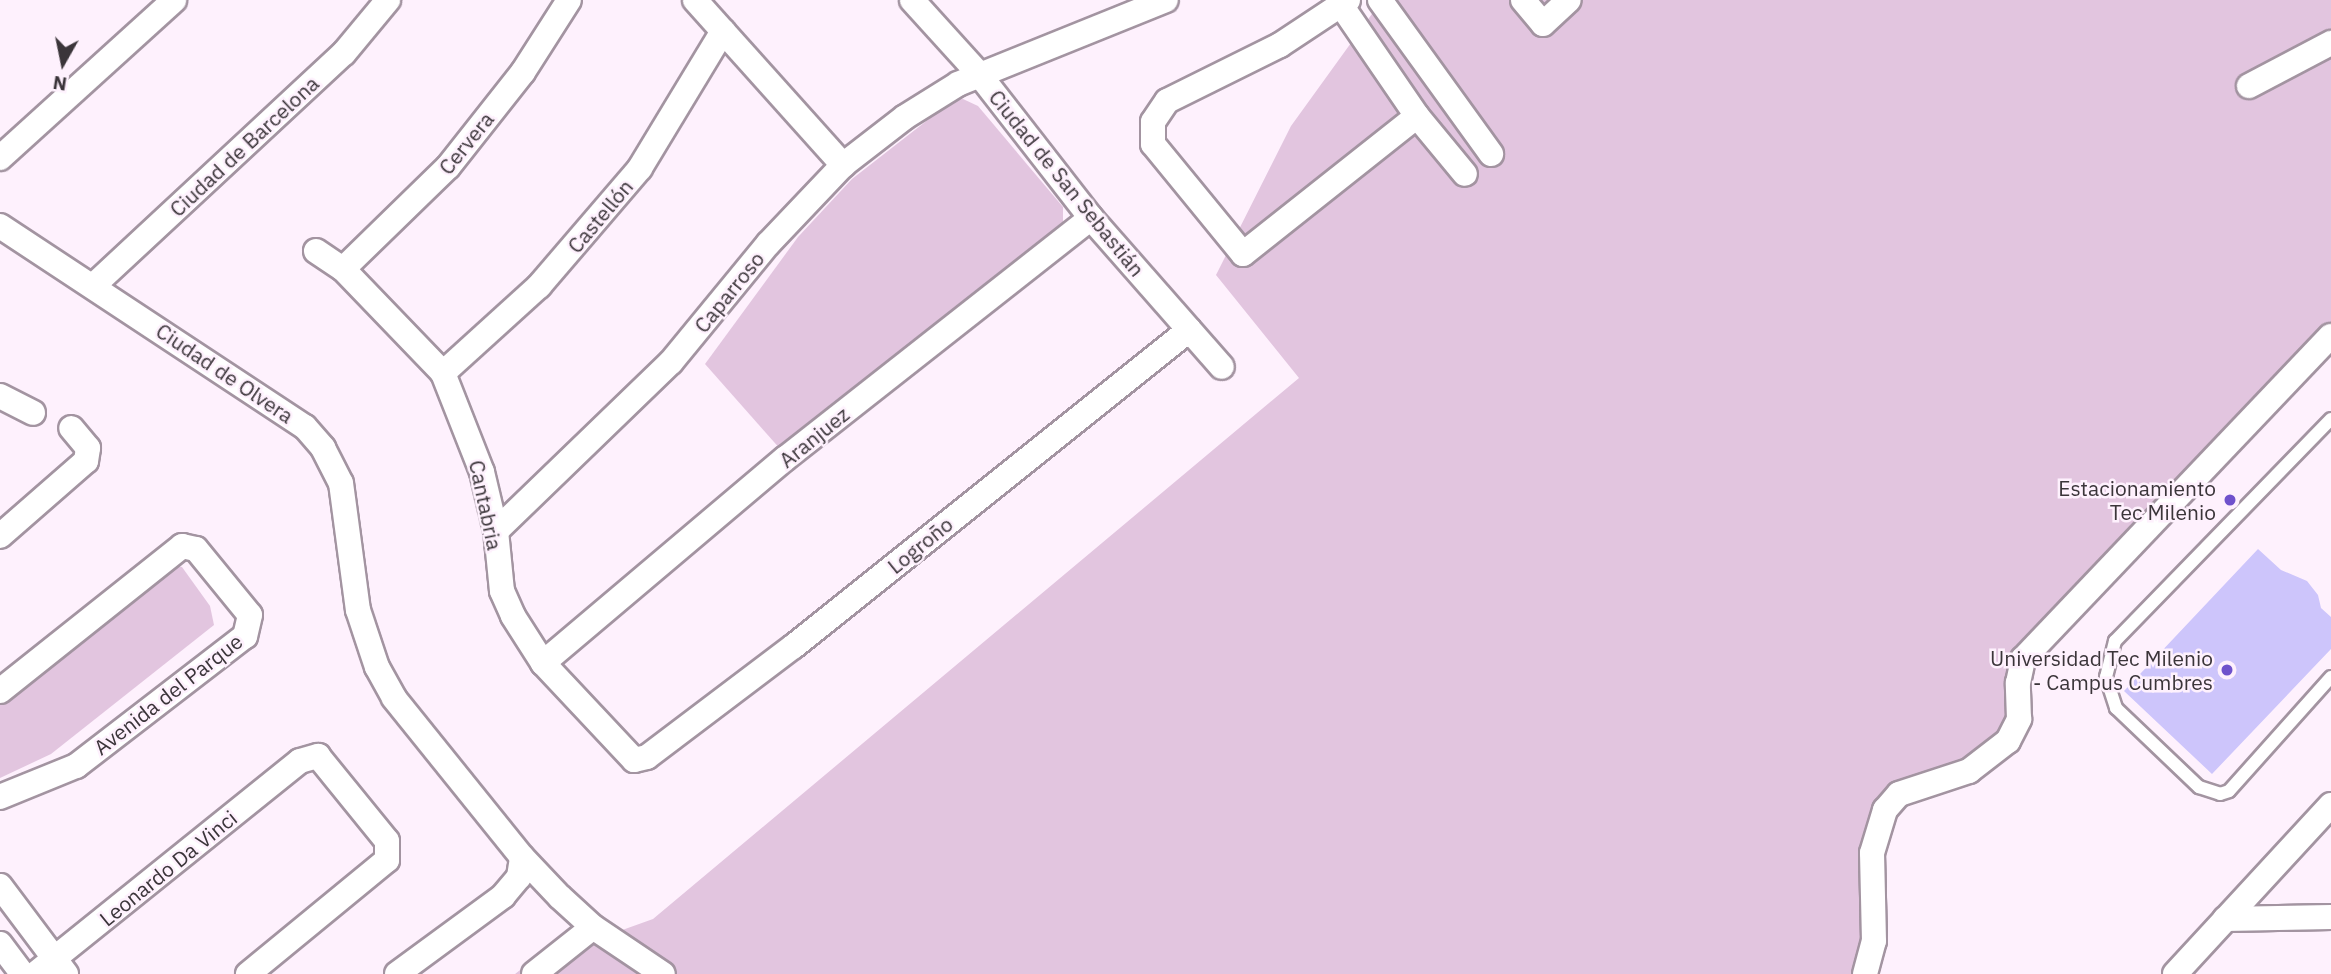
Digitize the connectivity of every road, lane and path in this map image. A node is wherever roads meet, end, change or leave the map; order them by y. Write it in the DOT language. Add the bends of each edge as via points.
graph roads {
  1 [pos="174,0"];
  2 [pos="388,0"];
  3 [pos="569,0"];
  4 [pos="695,0"];
  5 [pos="912,0"];
  6 [pos="1166,0"];
  7 [pos="1380,0"];
  8 [pos="1523,0"];
  9 [pos="1569,0"];
  10 [pos="1345,2"];
  11 [pos="1123,9"];
  12 [pos="723,31"];
  13 [pos="2331,43"];
  14 [pos="979,74"];
  15 [pos="2249,86"];
  16 [pos="1417,116"];
  17 [pos="1491,154"];
  18 [pos="0,158"];
  19 [pos="843,165"];
  20 [pos="1465,174"];
  21 [pos="1091,218"];
  22 [pos="0,226"];
  23 [pos="316,251"];
  24 [pos="343,270"];
  25 [pos="93,286"];
  26 [pos="1189,330"];
  27 [pos="2331,336"];
  28 [pos="1222,368"];
  29 [pos="443,373"];
  30 [pos="0,396"];
  31 [pos="33,413"];
  32 [pos="2331,419"];
  33 [pos="71,428"];
  34 [pos="496,531"];
  35 [pos="0,536"];
  36 [pos="543,663"];
  37 [pos="2331,677"];
  38 [pos="0,691"];
  39 [pos="647,757"];
  40 [pos="0,797"];
  41 [pos="2328,815"];
  42 [pos="522,857"];
  43 [pos="0,886"];
  44 [pos="2331,917"];
  45 [pos="2225,919"];
  46 [pos="593,927"];
  47 [pos="0,944"];
  48 [pos="60,967"];
  49 [pos="23,974"];
  50 [pos="35,974"];
  51 [pos="248,974"];
  52 [pos="397,974"];
  53 [pos="534,974"];
  54 [pos="663,974"];
  55 [pos="1865,974"];
  56 [pos="2175,974"];
  1 -- 18 [label="street"];
  2 -- 25 [label="street, Ciudad de Barcelona" via="344,52"];
  3 -- 24 [label="street, Cervera" via="523,72 448,167"];
  4 -- 12 [label="street"];
  5 -- 14 [label="street, Ciudad de San Sebastián"];
  6 -- 11 [label="street, Caparroso"];
  7 -- 17 [label="street"];
  8 -- 9 [label="street" via="1543,24"];
  10 -- 16 [label="street"];
  10 -- 16 [label="street" via="1280,45 1167,102 1153,122 1153,144 1243,254"];
  11 -- 14 [label="street, Caparroso"];
  12 -- 19 [label="street"];
  12 -- 29 [label="street, Castellón" via="640,168 539,286"];
  13 -- 15 [label="street"];
  14 -- 19 [label="street, Caparroso" via="905,117"];
  14 -- 21 [label="street, Ciudad de San Sebastián"];
  16 -- 20 [label="street"];
  19 -- 34 [label="street, Caparroso" via="768,244 671,362"];
  21 -- 26 [label="street, Ciudad de San Sebastián"];
  21 -- 36 [label="street, Aranjuez" via="786,458"];
  22 -- 25 [label="street, Ciudad de Olvera"];
  23 -- 24 [label="street, Cantabria"];
  24 -- 29 [label="street, Cantabria"];
  25 -- 42 [label="street, Ciudad de Olvera" via="288,412 323,448 347,508 358,610 377,667 394,698"];
  26 -- 28 [label="street, Ciudad de San Sebastián"];
  26 -- 39 [label="street, Logroño" via="794,646"];
  27 -- 55 [label="street" via="2023,659 2019,719 2008,741 1969,771 1899,794 1885,810 1872,853 1874,941"];
  29 -- 34 [label="street, Cantabria" via="469,433"];
  30 -- 31 [label="street"];
  32 -- 37 [label="lane" via="2115,641 2106,677 2116,708 2199,787 2220,794 2229,791"];
  33 -- 35 [label="street" via="88,448 82,467"];
  34 -- 36 [label="street, Cantabria" via="502,591"];
  36 -- 39 [label="street, Cantabria" via="626,756 634,760"];
  38 -- 40 [label="street, Avenida del Parque" via="182,546 196,550 250,615 245,636 76,766"];
  41 -- 45 [label="street"];
  42 -- 46 [label="street, Ciudad de Olvera"];
  42 -- 52 [label="street" via="519,877 503,896"];
  43 -- 48 [label="street"];
  44 -- 45 [label="street"];
  45 -- 56 [label="street"];
  46 -- 53 [label="street"];
  46 -- 54 [label="street, Ciudad de Olvera"];
  47 -- 49 [label="street"];
  48 -- 50 [label="street, Leonardo Da Vinci"];
  48 -- 51 [label="street, Leonardo Da Vinci" via="300,761 312,756 323,761 387,841 387,860"];
}
